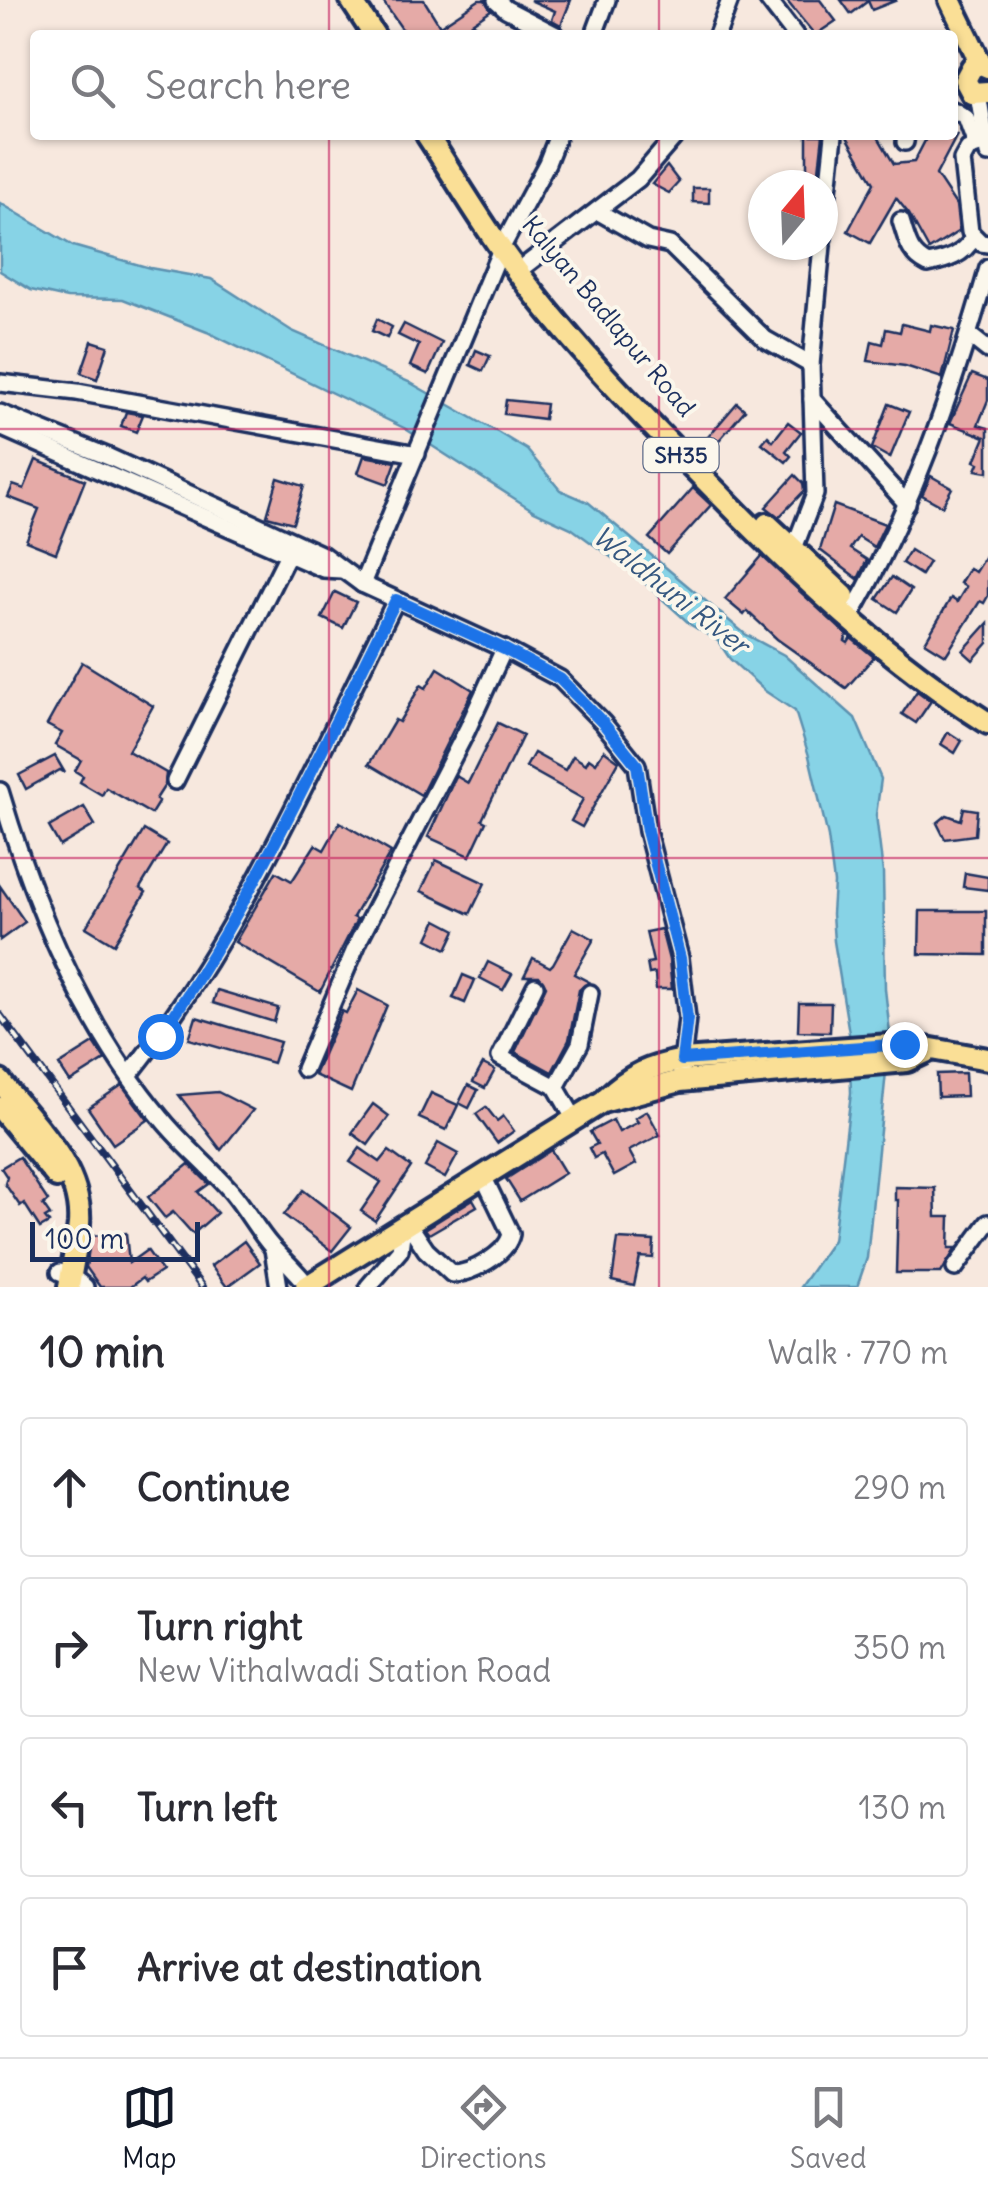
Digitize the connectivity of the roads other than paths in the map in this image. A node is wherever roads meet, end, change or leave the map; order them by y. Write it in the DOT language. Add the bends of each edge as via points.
graph roads {
  1 [pos="339,0"];
  2 [pos="351,0"];
  3 [pos="496,0"];
  4 [pos="606,0"];
  5 [pos="730,0"];
  6 [pos="768,0"];
  7 [pos="936,0"];
  8 [pos="950,0"];
  9 [pos="359,30"];
  10 [pos="371,30"];
  11 [pos="546,30"];
  12 [pos="596,30"];
  13 [pos="719,30"];
  14 [pos="791,30"];
  15 [pos="950,30"];
  16 [pos="958,46"];
  17 [pos="974,80"];
  18 [pos="958,113"];
  19 [pos="431,140"];
  20 [pos="443,140"];
  21 [pos="556,140"];
  22 [pos="672,140"];
  23 [pos="833,140"];
  24 [pos="983,148"];
  25 [pos="830,170"];
  26 [pos="597,210"];
  27 [pos="901,222"];
  28 [pos="981,241"];
  29 [pos="504,243"];
  30 [pos="821,260"];
  31 [pos="523,267"];
  32 [pos="988,268"];
  33 [pos="969,336"];
  34 [pos="988,350"];
  35 [pos="811,365"];
  36 [pos="0,382"];
  37 [pos="812,399"];
  38 [pos="0,413"];
  39 [pos="0,427"];
  40 [pos="418,451"];
  41 [pos="172,494"];
  42 [pos="906,504"];
  43 [pos="291,547"];
  44 [pos="791,557"];
  45 [pos="362,584"];
  46 [pos="396,600"];
  47 [pos="853,613"];
  48 [pos="504,649"];
  49 [pos="988,707"];
  50 [pos="988,723"];
  51 [pos="175,781"];
  52 [pos="0,790"];
  53 [pos="535,986"];
  54 [pos="590,993"];
  55 [pos="988,1059"];
  56 [pos="304,1069"];
  57 [pos="681,1070"];
  58 [pos="130,1074"];
  59 [pos="0,1081"];
  60 [pos="556,1088"];
  61 [pos="0,1108"];
  62 [pos="574,1118"];
  63 [pos="483,1176"];
  64 [pos="988,1223"];
  65 [pos="406,1225"];
  66 [pos="273,1248"];
  67 [pos="955,1268"];
  68 [pos="68,1282"];
  69 [pos="279,1287"];
  70 [pos="307,1287"];
  71 [pos="368,1287"];
  1 -- 9 [label="main road"];
  2 -- 10 [label="main road"];
  3 -- 11 [label="street"];
  4 -- 12 [label="street"];
  5 -- 13 [label="street"];
  6 -- 14 [label="street"];
  7 -- 15 [label="main road"];
  8 -- 17 [label="main road"];
  16 -- 17 [label="main road"];
  17 -- 24 [label="street"];
  18 -- 24 [label="street"];
  19 -- 29 [label="main road, Kalyan Badlapur Road / SH35"];
  20 -- 29 [label="main road, Kalyan Badlapur Road / SH35"];
  21 -- 29 [label="street"];
  22 -- 26 [label="street" via="638,179"];
  23 -- 25 [label="street"];
  24 -- 28 [label="street" via="968,150 962,160"];
  26 -- 31 [label="street"];
  26 -- 35 [label="street" via="670,246 766,339"];
  27 -- 28 [label="street" via="910,249 928,264"];
  29 -- 31 [label="main road, Kalyan Badlapur Road / SH35"];
  29 -- 40 [label="street"];
  30 -- 35 [label="street"];
  31 -- 44 [label="main road, Kalyan Badlapur Road / SH35" via="633,408"];
  32 -- 33 [label="street"];
  33 -- 34 [label="street"];
  33 -- 42 [label="street"];
  35 -- 37 [label="street"];
  36 -- 40 [label="street"];
  37 -- 42 [label="street"];
  37 -- 44 [label="street" via="816,494"];
  38 -- 41 [label="street"];
  39 -- 41 [label="street"];
  40 -- 45 [label="street"];
  41 -- 43 [label="street"];
  42 -- 47 [label="street"];
  43 -- 45 [label="street" via="324,555"];
  43 -- 51 [label="street"];
  44 -- 47 [label="main road, Kalyan Badlapur Road / SH35"];
  45 -- 46 [label="street"];
  46 -- 48 [label="street"];
  46 -- 58 [label="street" via="208,962"];
  47 -- 49 [label="main road, Kalyan Badlapur Road / SH35"];
  47 -- 50 [label="main road, Kalyan Badlapur Road / SH35" via="892,657"];
  48 -- 56 [label="street"];
  48 -- 57 [label="street" via="560,679 637,765 680,958 687,1018"];
  52 -- 58 [label="street" via="58,951"];
  53 -- 60 [label="street" via="500,1057"];
  54 -- 60 [label="street" via="580,1044"];
  55 -- 57 [label="main road" via="928,1051"];
  57 -- 62 [label="main road" via="661,1064 627,1078"];
  58 -- 66 [label="street"];
  59 -- 68 [label="main road" via="67,1167 77,1194"];
  60 -- 62 [label="street"];
  61 -- 68 [label="main road" via="56,1174 64,1194"];
  62 -- 63 [label="main road"];
  63 -- 65 [label="main road"];
  63 -- 65 [label="street" via="511,1234 504,1249 452,1274"];
  64 -- 67 [label="street"];
  65 -- 70 [label="main road"];
  65 -- 71 [label="street" via="400,1250"];
  66 -- 69 [label="street"];
  66 -- 70 [label="street"];
}
